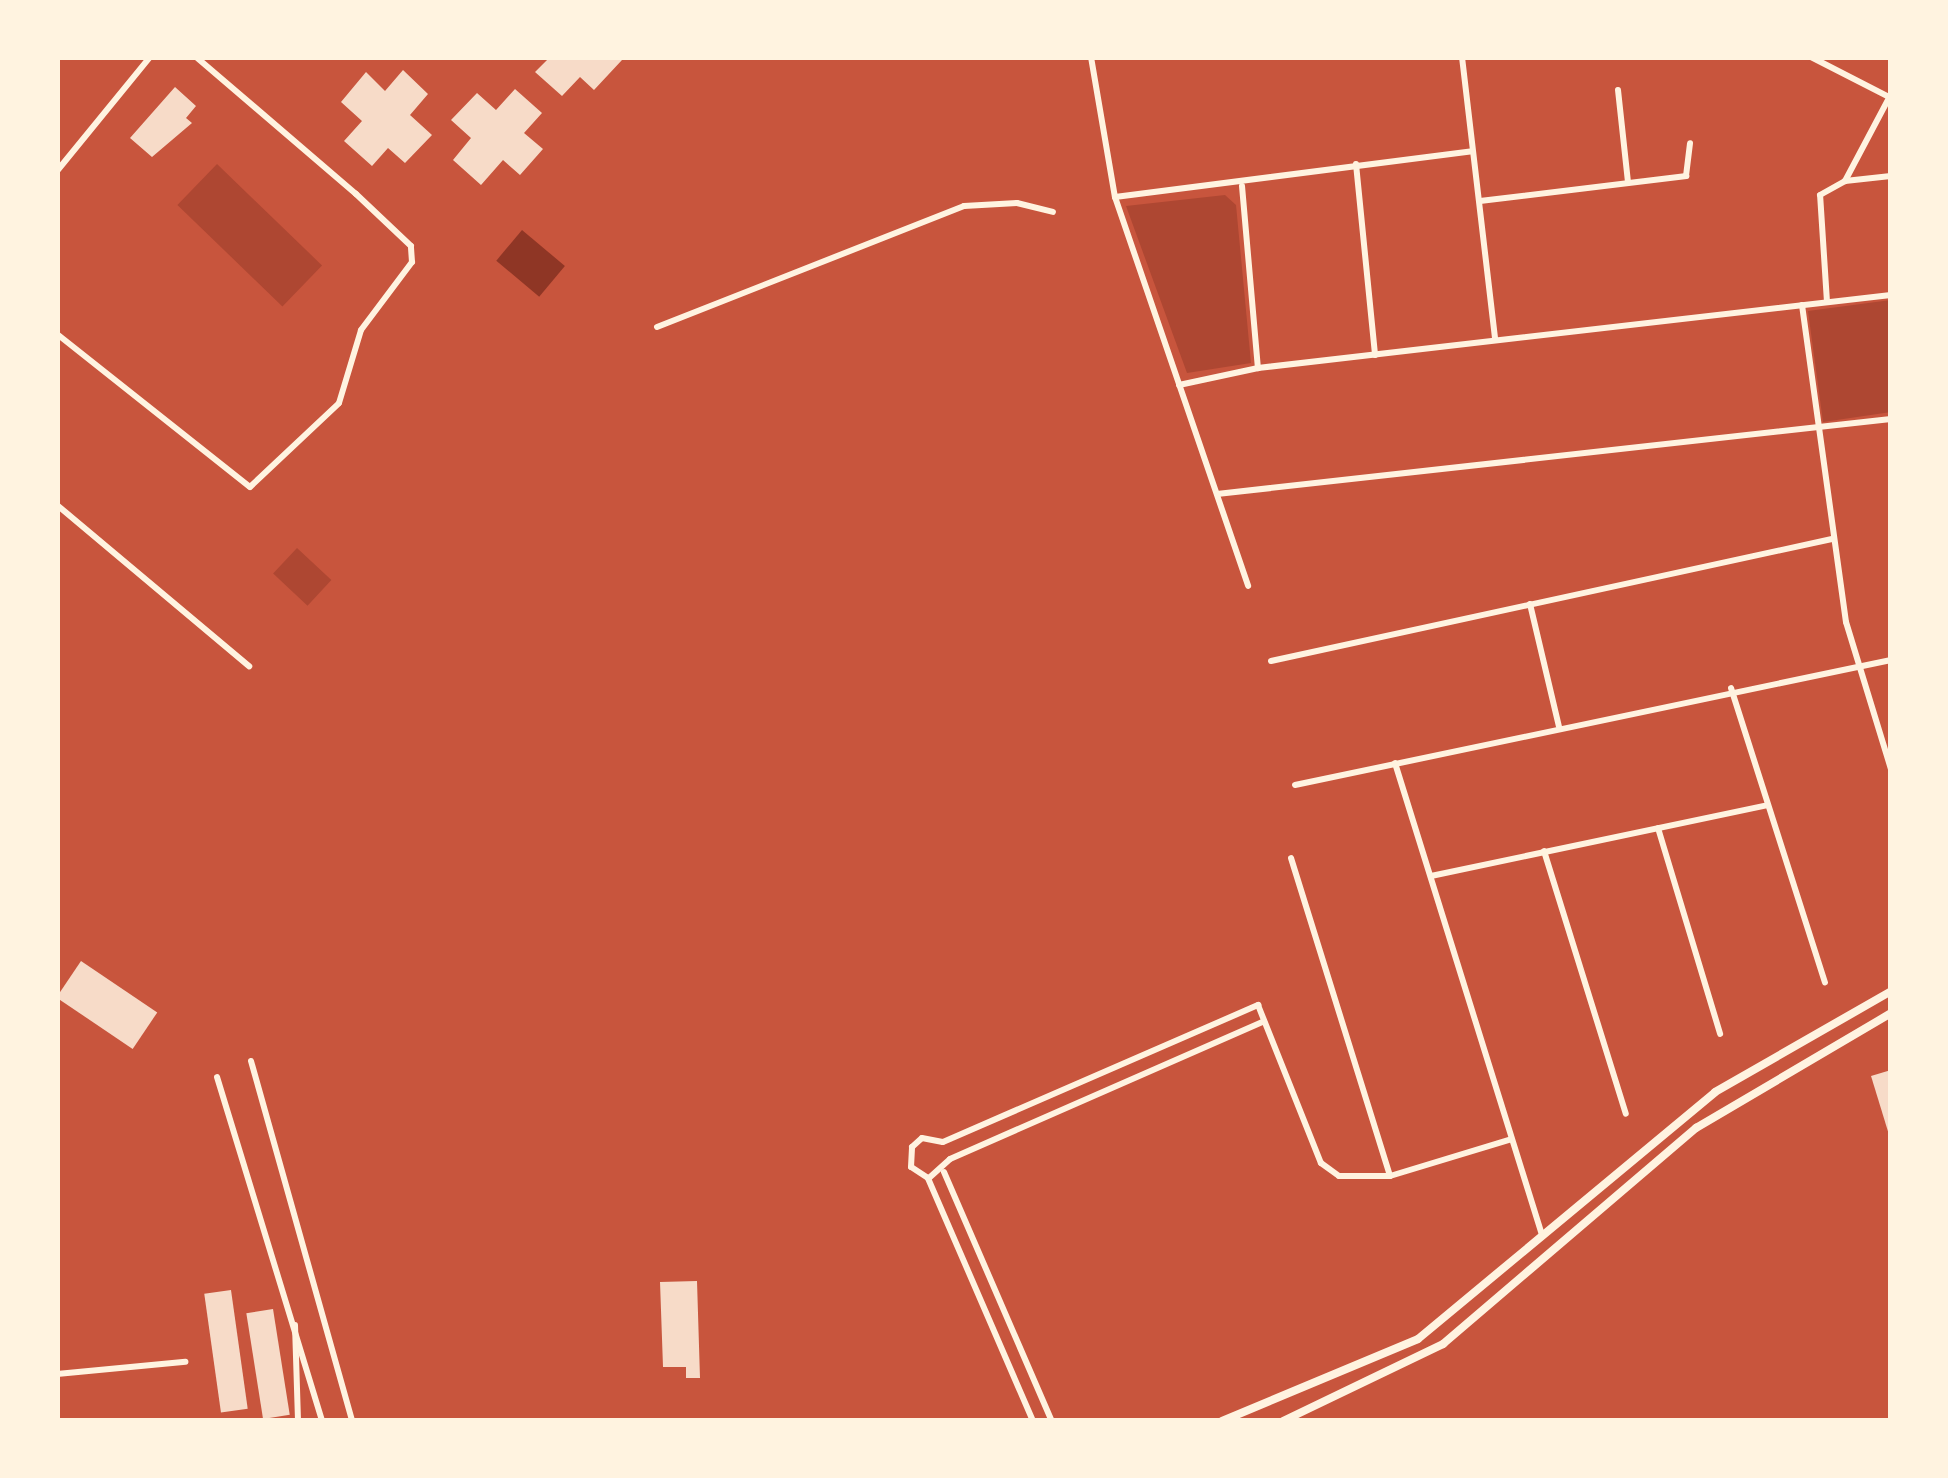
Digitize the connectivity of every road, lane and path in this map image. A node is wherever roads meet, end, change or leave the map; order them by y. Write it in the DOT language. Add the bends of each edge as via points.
graph roads {
  1 [pos="150,57"];
  2 [pos="196,57"];
  3 [pos="1091,57"];
  4 [pos="1462,57"];
  5 [pos="1811,57"];
  6 [pos="1618,90"];
  7 [pos="1890,96"];
  8 [pos="1690,143"];
  9 [pos="1472,151"];
  10 [pos="1356,164"];
  11 [pos="57,171"];
  12 [pos="1891,176"];
  13 [pos="1845,181"];
  14 [pos="1628,182"];
  15 [pos="1242,186"];
  16 [pos="1114,197"];
  17 [pos="1478,201"];
  18 [pos="1053,212"];
  19 [pos="1891,295"];
  20 [pos="1827,302"];
  21 [pos="1802,305"];
  22 [pos="657,327"];
  23 [pos="57,334"];
  24 [pos="1496,340"];
  25 [pos="1376,355"];
  26 [pos="1258,368"];
  27 [pos="1179,385"];
  28 [pos="1891,419"];
  29 [pos="1818,426"];
  30 [pos="1217,494"];
  31 [pos="57,505"];
  32 [pos="1832,539"];
  33 [pos="1248,586"];
  34 [pos="1530,604"];
  35 [pos="1891,660"];
  36 [pos="1271,661"];
  37 [pos="1858,665"];
  38 [pos="249,666"];
  39 [pos="1731,688"];
  40 [pos="1559,727"];
  41 [pos="1395,763"];
  42 [pos="1891,769"];
  43 [pos="1295,785"];
  44 [pos="1768,805"];
  45 [pos="1658,828"];
  46 [pos="1544,851"];
  47 [pos="1291,858"];
  48 [pos="1430,876"];
  49 [pos="1825,982"];
  50 [pos="1891,992"];
  51 [pos="1891,1013"];
  52 [pos="1264,1021"];
  53 [pos="1720,1034"];
  54 [pos="251,1060"];
  55 [pos="217,1076"];
  56 [pos="1626,1114"];
  57 [pos="1512,1139"];
  58 [pos="943,1142"];
  59 [pos="950,1159"];
  60 [pos="944,1172"];
  61 [pos="1390,1177"];
  62 [pos="928,1178"];
  63 [pos="1543,1239"];
  64 [pos="294,1309"];
  65 [pos="185,1362"];
  66 [pos="57,1375"];
  67 [pos="298,1421"];
  68 [pos="322,1421"];
  69 [pos="352,1421"];
  70 [pos="1033,1421"];
  71 [pos="1052,1421"];
  72 [pos="1222,1421"];
  73 [pos="1283,1421"];
  1 -- 11 [label="street"];
  2 -- 23 [label="street" via="411,246 412,262 361,330 339,403 250,487"];
  3 -- 16 [label="street"];
  4 -- 9 [label="street"];
  5 -- 7 [label="street"];
  6 -- 14 [label="street"];
  7 -- 13 [label="street"];
  8 -- 14 [label="street" via="1686,176"];
  9 -- 10 [label="street"];
  9 -- 17 [label="street"];
  10 -- 15 [label="street" via="1276,173"];
  10 -- 25 [label="street"];
  12 -- 13 [label="street"];
  13 -- 20 [label="street" via="1820,195 1817,209"];
  14 -- 17 [label="street"];
  15 -- 16 [label="street"];
  15 -- 26 [label="street"];
  16 -- 27 [label="street"];
  17 -- 24 [label="street"];
  18 -- 22 [label="street" via="1017,202 964,206"];
  19 -- 20 [label="street"];
  20 -- 21 [label="street"];
  21 -- 24 [label="street"];
  21 -- 29 [label="street"];
  24 -- 25 [label="street"];
  25 -- 26 [label="street"];
  26 -- 27 [label="street"];
  27 -- 30 [label="street"];
  28 -- 29 [label="street"];
  29 -- 30 [label="street"];
  29 -- 32 [label="street"];
  30 -- 33 [label="street"];
  31 -- 38 [label="street"];
  32 -- 34 [label="street"];
  32 -- 37 [label="street"];
  34 -- 36 [label="street"];
  34 -- 40 [label="street"];
  35 -- 37 [label="street"];
  37 -- 39 [label="street"];
  37 -- 42 [label="street"];
  39 -- 40 [label="street"];
  39 -- 44 [label="street"];
  40 -- 41 [label="street"];
  41 -- 43 [label="street"];
  41 -- 48 [label="street"];
  44 -- 45 [label="street"];
  44 -- 49 [label="street"];
  45 -- 46 [label="street"];
  45 -- 53 [label="street"];
  46 -- 48 [label="street"];
  46 -- 56 [label="street"];
  47 -- 61 [label="street"];
  48 -- 57 [label="street"];
  50 -- 63 [label="street" via="1714,1092"];
  51 -- 73 [label="street" via="1696,1128 1443,1344"];
  52 -- 58 [label="street" via="1258,1005"];
  52 -- 59 [label="street"];
  52 -- 61 [label="street" via="1321,1163 1351,1179"];
  54 -- 69 [label="street"];
  55 -- 64 [label="street"];
  57 -- 61 [label="street"];
  57 -- 63 [label="street"];
  58 -- 59 [label="street"];
  58 -- 62 [label="street" via="927,1137 912,1147 911,1167"];
  59 -- 60 [label="street"];
  60 -- 62 [label="street"];
  60 -- 71 [label="street"];
  62 -- 70 [label="street"];
  63 -- 72 [label="street" via="1418,1339"];
  64 -- 67 [label="street"];
  64 -- 68 [label="street"];
  65 -- 66 [label="street"];
}
